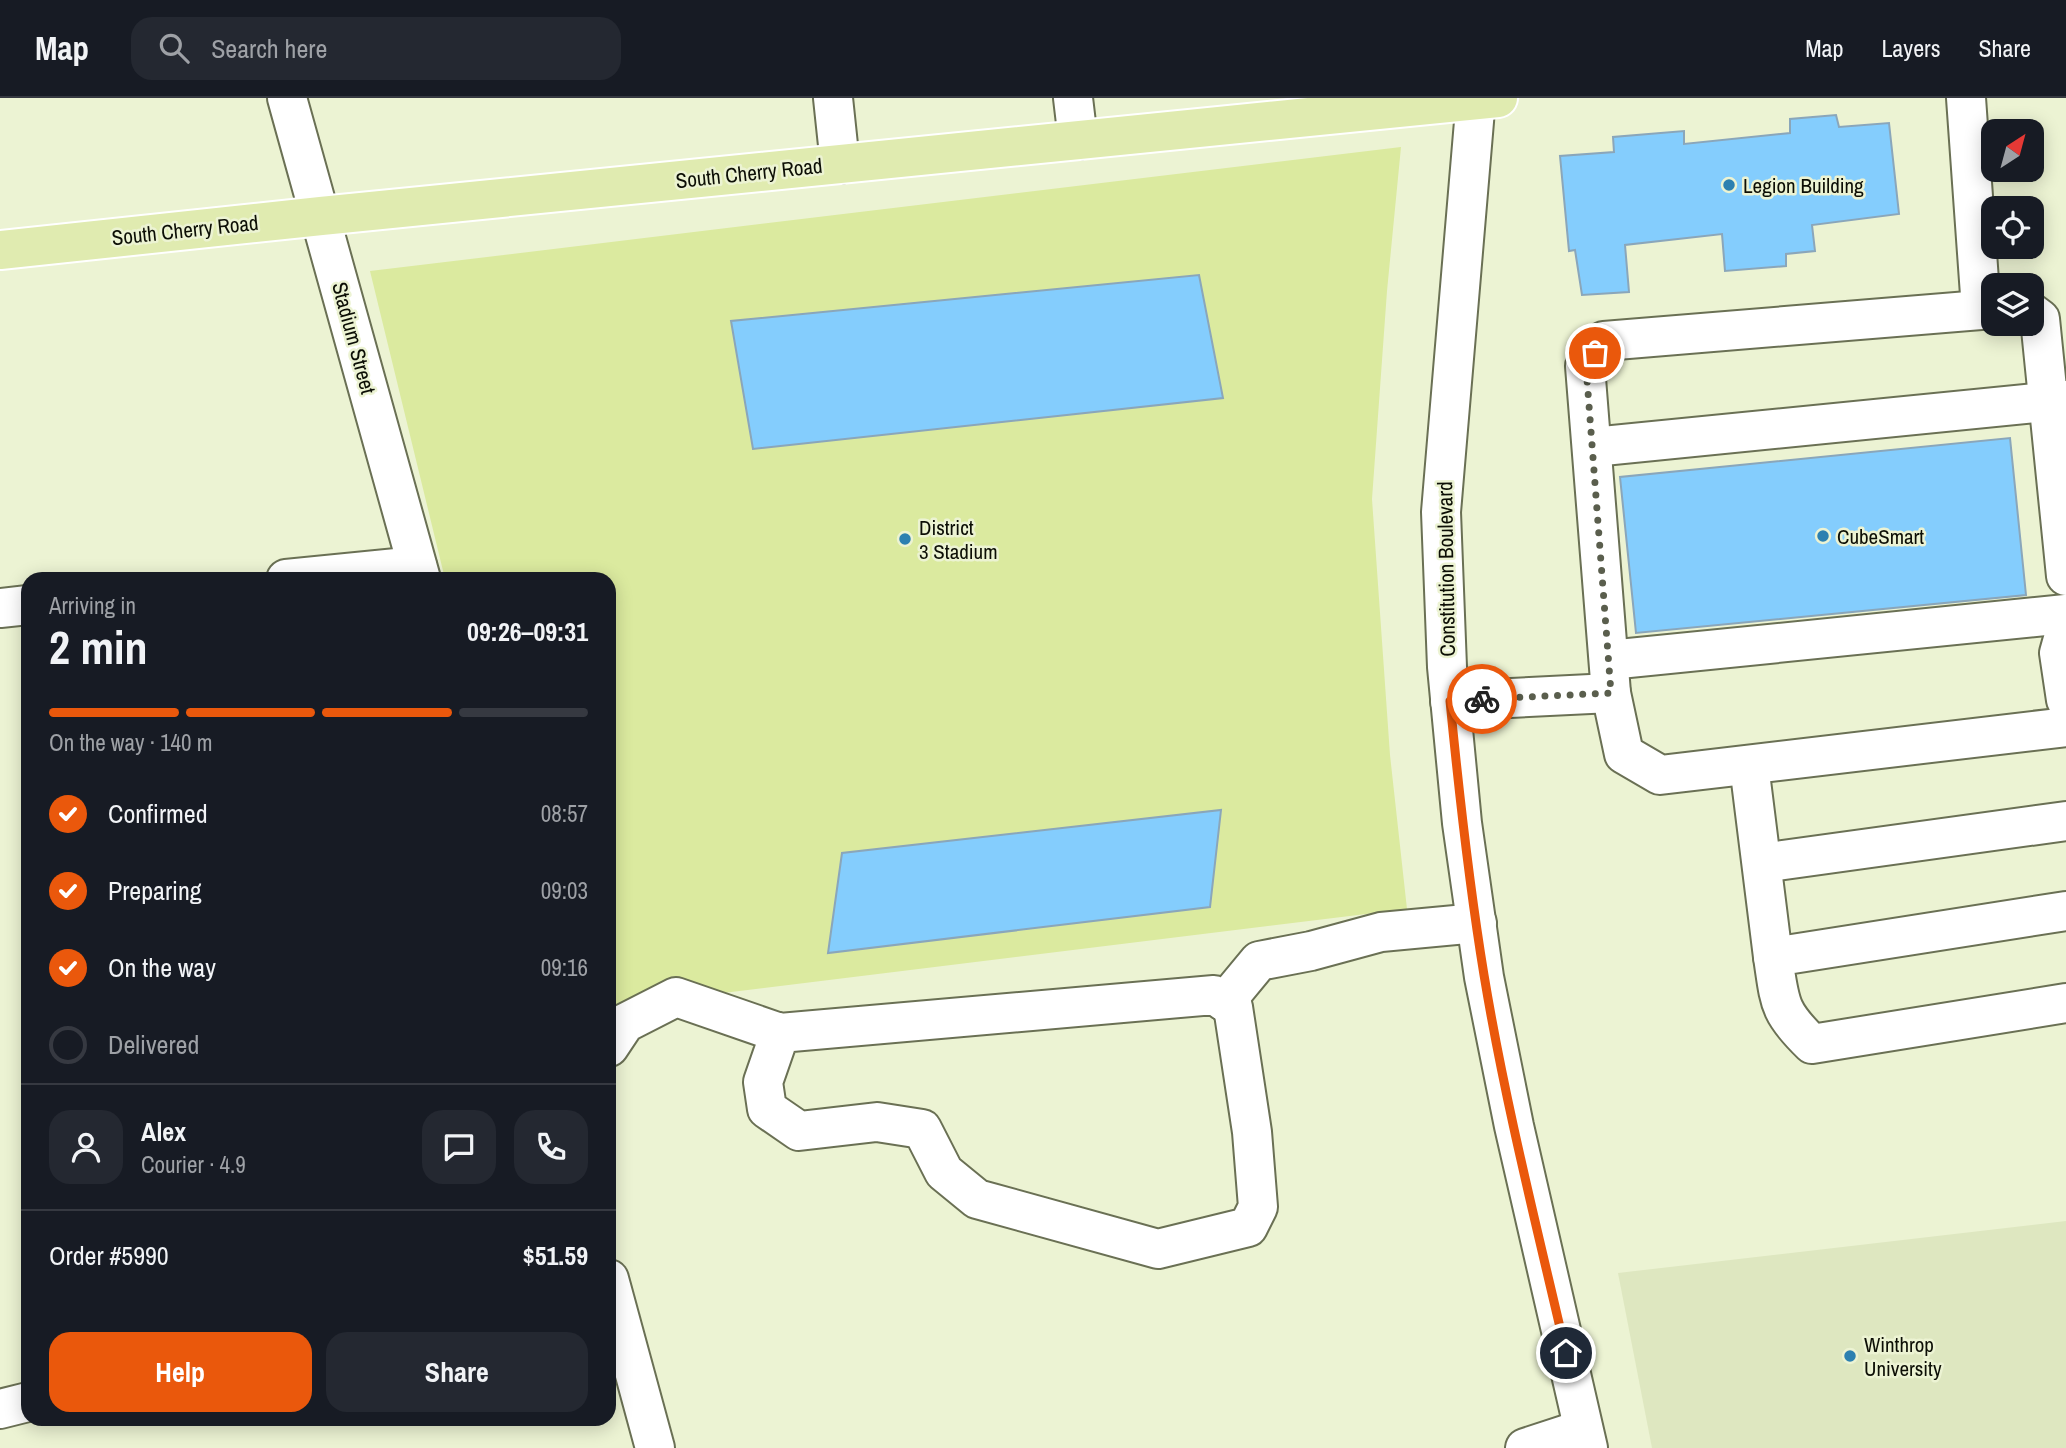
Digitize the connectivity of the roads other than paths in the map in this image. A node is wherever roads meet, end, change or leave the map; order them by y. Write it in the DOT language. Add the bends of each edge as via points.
graph roads {
  1 [pos="286,98"];
  2 [pos="833,98"];
  3 [pos="1073,98"];
  4 [pos="1966,98"];
  5 [pos="1483,99"];
  6 [pos="1078,140"];
  7 [pos="841,164"];
  8 [pos="321,216"];
  9 [pos="0,250"];
  10 [pos="1983,273"];
  11 [pos="1981,310"];
  12 [pos="2044,336"];
  13 [pos="2057,401"];
  14 [pos="1592,447"];
  15 [pos="419,572"];
  16 [pos="2066,576"];
  17 [pos="21,606"];
  18 [pos="0,608"];
  19 [pos="2066,614"];
  20 [pos="2066,628"];
  21 [pos="1610,677"];
  22 [pos="2066,700"];
  23 [pos="1450,701"];
  24 [pos="2066,727"];
  25 [pos="1749,765"];
  26 [pos="2066,821"];
  27 [pos="1762,863"];
  28 [pos="2066,911"];
  29 [pos="1476,923"];
  30 [pos="1773,957"];
  31 [pos="1225,1002"];
  32 [pos="2066,1003"];
  33 [pos="780,1033"];
  34 [pos="616,1036"];
  35 [pos="616,1305"];
  36 [pos="21,1404"];
  37 [pos="0,1409"];
  38 [pos="1586,1439"];
  39 [pos="654,1448"];
  40 [pos="1525,1448"];
  1 -- 8 [label="street, Stadium Street"];
  2 -- 7 [label="street"];
  3 -- 6 [label="street"];
  4 -- 10 [label="street"];
  5 -- 6 [label="main road, South Cherry Road"];
  5 -- 23 [label="street, Constitution Boulevard" via="1441,512"];
  6 -- 7 [label="main road, South Cherry Road"];
  7 -- 8 [label="main road, South Cherry Road"];
  8 -- 9 [label="main road, South Cherry Road"];
  8 -- 15 [label="street, Stadium Street"];
  11 -- 14 [label="street" via="1604,341 1586,366"];
  12 -- 13 [label="street"];
  13 -- 14 [label="street"];
  13 -- 16 [label="street"];
  14 -- 21 [label="street"];
  17 -- 18 [label="street"];
  19 -- 21 [label="street"];
  20 -- 22 [label="street" via="2059,653"];
  21 -- 23 [label="street"];
  21 -- 25 [label="street" via="1624,754 1660,775"];
  23 -- 29 [label="street, Constitution Boulevard"];
  24 -- 25 [label="street"];
  25 -- 27 [label="street"];
  26 -- 27 [label="street"];
  27 -- 30 [label="street"];
  28 -- 30 [label="street"];
  29 -- 31 [label="street" via="1381,932 1259,961"];
  29 -- 38 [label="street, Constitution Boulevard" via="1514,1126"];
  30 -- 32 [label="street" via="1780,1005 1812,1044"];
  31 -- 33 [label="street" via="1214,995"];
  31 -- 33 [label="street" via="1233,1007 1258,1207 1248,1227 1158,1249 977,1199 944,1172 922,1129 877,1122 799,1132 766,1109 763,1082"];
  33 -- 34 [label="street" via="676,997 625,1023"];
  35 -- 39 [label="street"];
  36 -- 37 [label="street"];
  38 -- 40 [label="street"];
}
